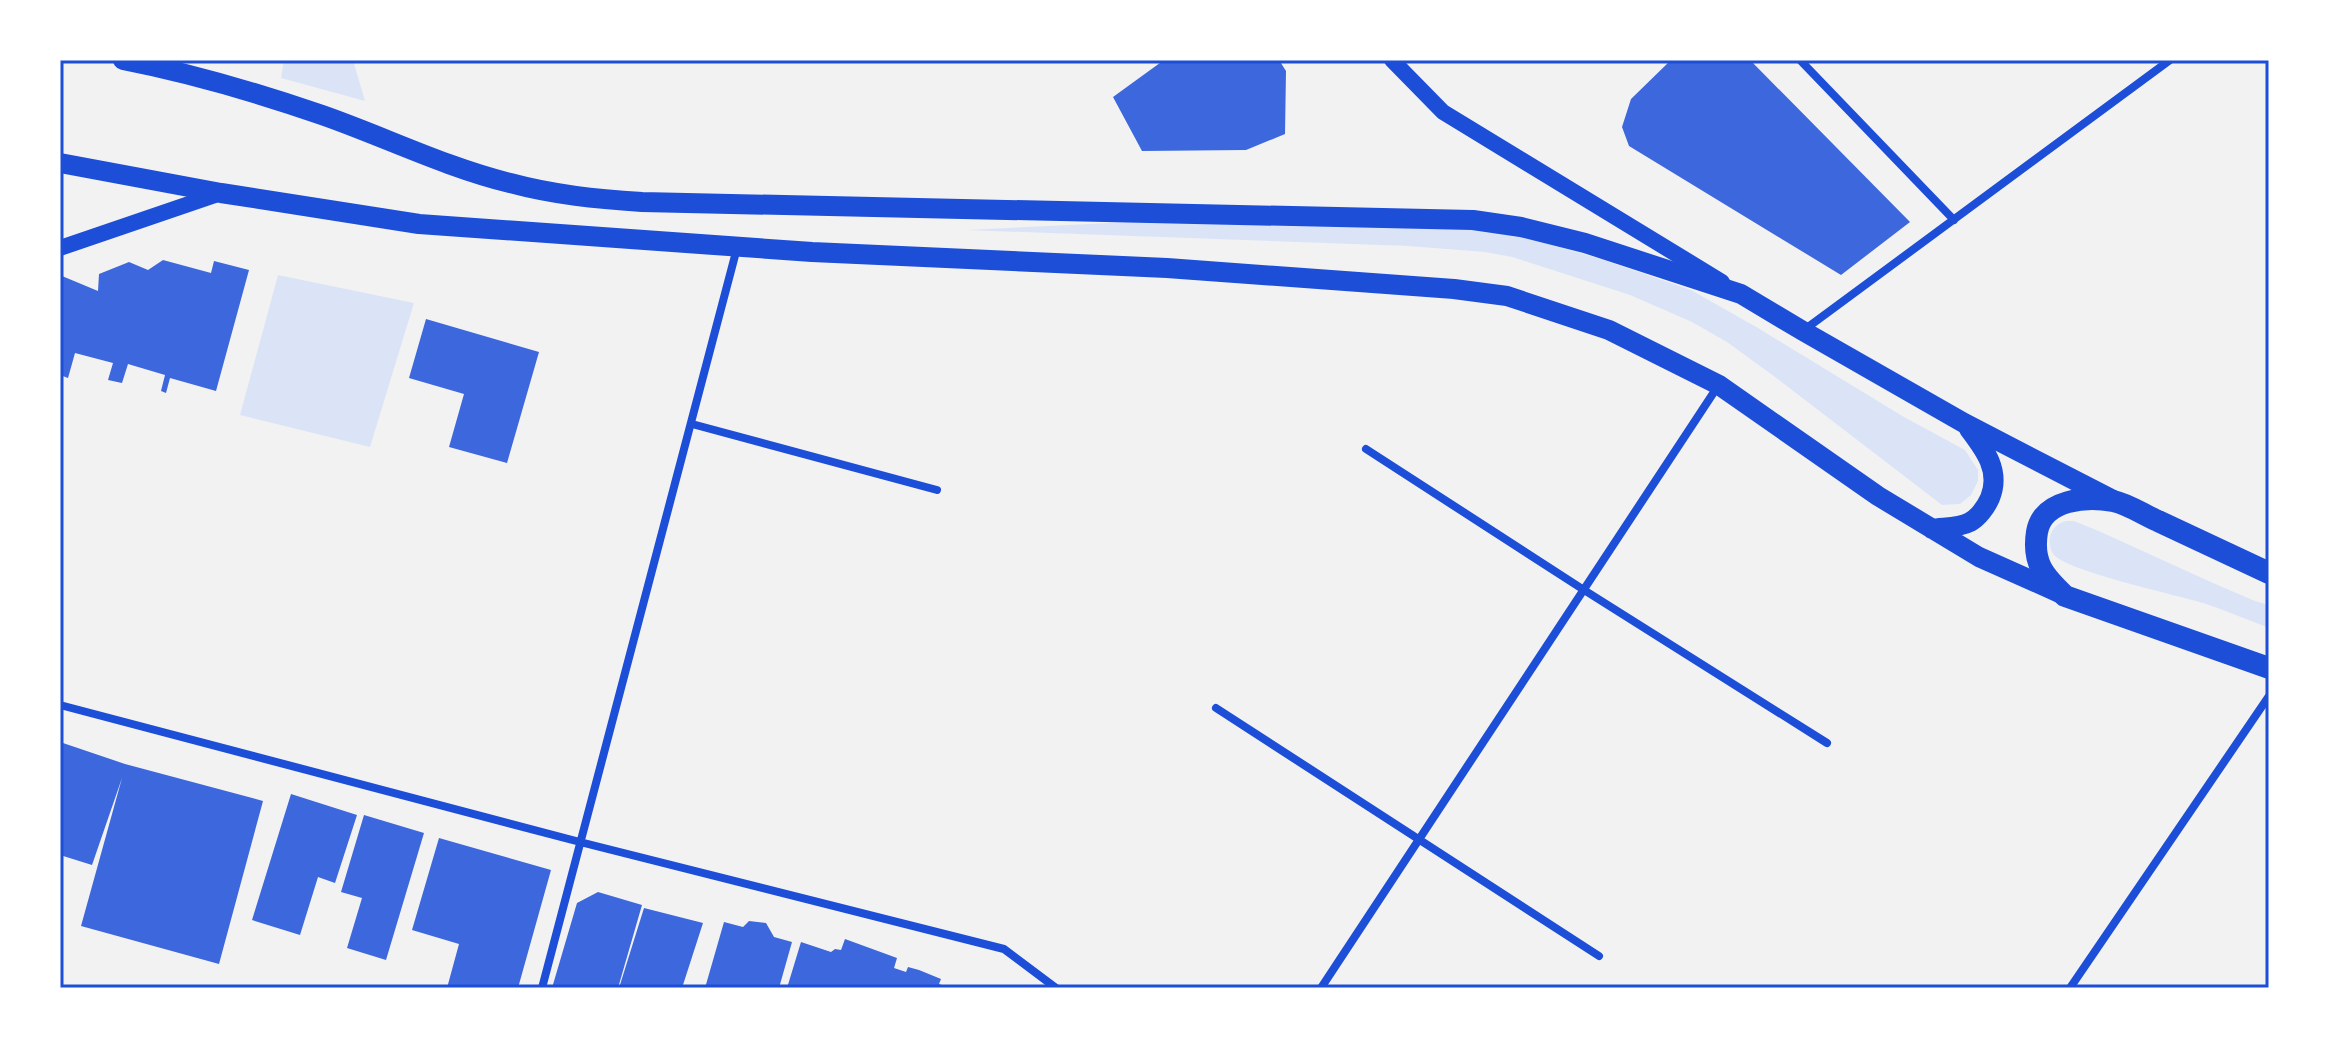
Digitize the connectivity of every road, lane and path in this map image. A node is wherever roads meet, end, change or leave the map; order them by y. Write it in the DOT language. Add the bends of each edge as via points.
graph roads {
  1 [pos="123,60"];
  2 [pos="1392,60"];
  3 [pos="1800,60"];
  4 [pos="2170,60"];
  5 [pos="60,163"];
  6 [pos="221,193"];
  7 [pos="1954,220"];
  8 [pos="60,248"];
  9 [pos="738,248"];
  10 [pos="1741,294"];
  11 [pos="1803,331"];
  12 [pos="1719,385"];
  13 [pos="1964,423"];
  14 [pos="692,424"];
  15 [pos="1366,449"];
  16 [pos="937,490"];
  17 [pos="2115,501"];
  18 [pos="1932,529"];
  19 [pos="2269,573"];
  20 [pos="1584,590"];
  21 [pos="2065,596"];
  22 [pos="2269,668"];
  23 [pos="2269,696"];
  24 [pos="60,705"];
  25 [pos="1216,708"];
  26 [pos="1827,743"];
  27 [pos="1418,840"];
  28 [pos="580,842"];
  29 [pos="1599,956"];
  30 [pos="542,988"];
  31 [pos="1056,988"];
  32 [pos="1321,988"];
  33 [pos="2070,988"];
  1 -- 10 [label="main road" via="320,115 510,184 574,197 1473,220 1585,243"];
  2 -- 10 [label="main road" via="1443,112"];
  3 -- 7 [label="street"];
  4 -- 7 [label="street"];
  5 -- 6 [label="main road"];
  6 -- 8 [label="main road"];
  6 -- 9 [label="main road" via="419,224"];
  7 -- 11 [label="street"];
  9 -- 12 [label="main road" via="1167,268 1507,296 1609,330"];
  9 -- 14 [label="street"];
  10 -- 11 [label="main road"];
  11 -- 13 [label="main road"];
  12 -- 18 [label="main road"];
  12 -- 20 [label="street"];
  13 -- 17 [label="main road"];
  13 -- 18 [label="main road" via="1983,448 1995,485 1986,507 1970,522"];
  14 -- 16 [label="street"];
  14 -- 28 [label="street"];
  15 -- 20 [label="street"];
  17 -- 19 [label="highway"];
  17 -- 21 [label="highway" via="2080,498 2049,512 2038,524 2035,543 2044,577"];
  18 -- 21 [label="main road"];
  20 -- 26 [label="street"];
  20 -- 27 [label="street"];
  21 -- 22 [label="highway"];
  23 -- 33 [label="street"];
  24 -- 28 [label="street"];
  25 -- 27 [label="street"];
  27 -- 29 [label="street"];
  27 -- 32 [label="street"];
  28 -- 30 [label="street"];
  28 -- 31 [label="street" via="1004,949"];
}
